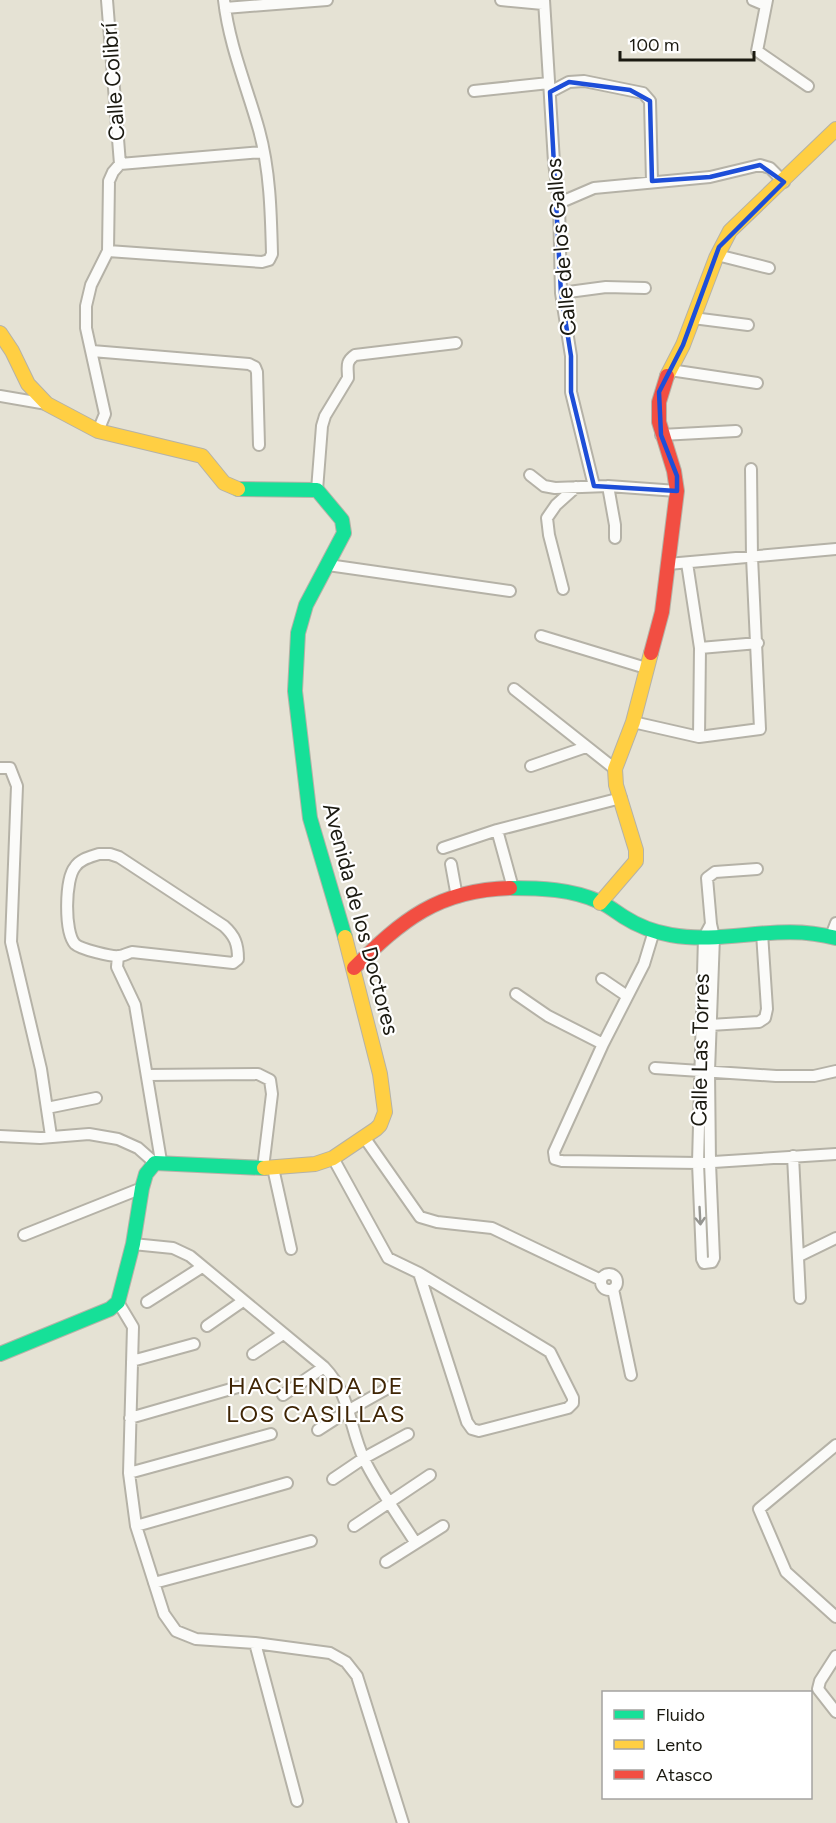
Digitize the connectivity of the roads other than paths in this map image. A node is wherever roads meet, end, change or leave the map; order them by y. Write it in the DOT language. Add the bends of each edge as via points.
graph roads {
  1 [pos="107,0"];
  2 [pos="327,0"];
  3 [pos="501,0"];
  4 [pos="753,0"];
  5 [pos="544,2"];
  6 [pos="766,3"];
  7 [pos="225,4"];
  8 [pos="808,86"];
  9 [pos="550,88"];
  10 [pos="474,91"];
  11 [pos="835,132"];
  12 [pos="263,153"];
  13 [pos="120,164"];
  14 [pos="652,181"];
  15 [pos="784,182"];
  16 [pos="559,203"];
  17 [pos="108,251"];
  18 [pos="717,255"];
  19 [pos="769,268"];
  20 [pos="645,288"];
  21 [pos="561,293"];
  22 [pos="693,318"];
  23 [pos="748,325"];
  24 [pos="0,333"];
  25 [pos="456,343"];
  26 [pos="92,351"];
  27 [pos="670,370"];
  28 [pos="757,383"];
  29 [pos="0,396"];
  30 [pos="46,404"];
  31 [pos="98,431"];
  32 [pos="736,431"];
  33 [pos="661,435"];
  34 [pos="259,445"];
  35 [pos="751,469"];
  36 [pos="530,476"];
  37 [pos="594,486"];
  38 [pos="608,486"];
  39 [pos="576,487"];
  40 [pos="317,490"];
  41 [pos="677,491"];
  42 [pos="615,538"];
  43 [pos="836,549"];
  44 [pos="752,557"];
  45 [pos="687,563"];
  46 [pos="668,564"];
  47 [pos="328,565"];
  48 [pos="563,589"];
  49 [pos="510,591"];
  50 [pos="541,636"];
  51 [pos="758,643"];
  52 [pos="700,648"];
  53 [pos="646,668"];
  54 [pos="514,689"];
  55 [pos="633,722"];
  56 [pos="699,737"];
  57 [pos="586,747"];
  58 [pos="531,766"];
  59 [pos="0,768"];
  60 [pos="615,769"];
  61 [pos="621,798"];
  62 [pos="497,830"];
  63 [pos="443,848"];
  64 [pos="451,864"];
  65 [pos="757,869"];
  66 [pos="513,888"];
  67 [pos="457,897"];
  68 [pos="600,903"];
  69 [pos="654,931"];
  70 [pos="834,932"];
  71 [pos="710,933"];
  72 [pos="762,933"];
  73 [pos="118,957"];
  74 [pos="354,968"];
  75 [pos="602,979"];
  76 [pos="516,994"];
  77 [pos="627,996"];
  78 [pos="710,1025"];
  79 [pos="603,1044"];
  80 [pos="655,1068"];
  81 [pos="836,1071"];
  82 [pos="704,1072"];
  83 [pos="147,1075"];
  84 [pos="96,1098"];
  85 [pos="47,1108"];
  86 [pos="0,1136"];
  87 [pos="51,1136"];
  88 [pos="364,1137"];
  89 [pos="836,1154"];
  90 [pos="793,1156"];
  91 [pos="333,1158"];
  92 [pos="158,1162"];
  93 [pos="698,1163"];
  94 [pos="710,1163"];
  95 [pos="268,1168"];
  96 [pos="142,1188"];
  97 [pos="24,1235"];
  98 [pos="836,1238"];
  99 [pos="133,1244"];
  100 [pos="291,1249"];
  101 [pos="799,1256"];
  102 [pos="202,1267"];
  103 [pos="419,1273"];
  104 [pos="800,1298"];
  105 [pos="243,1301"];
  106 [pos="118,1302"];
  107 [pos="147,1302"];
  108 [pos="207,1326"];
  109 [pos="283,1334"];
  110 [pos="194,1344"];
  111 [pos="0,1353"];
  112 [pos="253,1354"];
  113 [pos="132,1361"];
  114 [pos="324,1367"];
  115 [pos="631,1375"];
  116 [pos="238,1387"];
  117 [pos="390,1387"];
  118 [pos="283,1395"];
  119 [pos="349,1410"];
  120 [pos="130,1418"];
  121 [pos="318,1431"];
  122 [pos="271,1434"];
  123 [pos="408,1434"];
  124 [pos="834,1454"];
  125 [pos="364,1458"];
  126 [pos="129,1473"];
  127 [pos="430,1476"];
  128 [pos="333,1479"];
  129 [pos="287,1483"];
  130 [pos="390,1503"];
  131 [pos="136,1526"];
  132 [pos="354,1526"];
  133 [pos="443,1526"];
  134 [pos="311,1541"];
  135 [pos="415,1542"];
  136 [pos="386,1562"];
  137 [pos="154,1583"];
  138 [pos="836,1617"];
  139 [pos="255,1643"];
  140 [pos="836,1656"];
  141 [pos="836,1712"];
  142 [pos="297,1800"];
  143 [pos="403,1823"];
  1 -- 13 [label="street, Calle Colibrí"];
  2 -- 7 [label="street"];
  3 -- 5 [label="street"];
  4 -- 6 [label="street"];
  5 -- 9 [label="street, Calle de los Gallos"];
  6 -- 8 [label="street" via="757,51"];
  7 -- 12 [label="street" via="235,56"];
  9 -- 10 [label="street"];
  9 -- 14 [label="street" via="584,81 643,93 650,101"];
  9 -- 16 [label="street, Calle de los Gallos"];
  11 -- 15 [label="street"];
  12 -- 13 [label="street"];
  12 -- 17 [label="street" via="271,204 269,260"];
  13 -- 17 [label="street" via="109,181"];
  14 -- 15 [label="street" via="710,177 760,165 770,168"];
  14 -- 16 [label="street" via="594,188"];
  15 -- 18 [label="street" via="730,231"];
  16 -- 21 [label="street, Calle de los Gallos"];
  17 -- 26 [label="street" via="91,285 86,306"];
  18 -- 19 [label="street"];
  18 -- 22 [label="street"];
  20 -- 21 [label="street" via="606,287"];
  21 -- 37 [label="street, Calle de los Gallos" via="572,356 570,392"];
  22 -- 23 [label="street"];
  22 -- 27 [label="street"];
  24 -- 30 [label="street" via="28,384"];
  25 -- 40 [label="street" via="355,356 349,360 348,378 322,426"];
  26 -- 31 [label="street" via="105,414"];
  26 -- 34 [label="street" via="255,367"];
  27 -- 28 [label="street"];
  27 -- 33 [label="street" via="659,392"];
  29 -- 30 [label="street"];
  30 -- 31 [label="street"];
  31 -- 40 [label="street" via="202,456 210,461 220,480 235,489"];
  32 -- 33 [label="street"];
  33 -- 41 [label="street" via="677,476"];
  35 -- 44 [label="street"];
  36 -- 39 [label="street" via="544,486"];
  37 -- 38 [label="street"];
  37 -- 39 [label="street"];
  38 -- 41 [label="street"];
  38 -- 42 [label="street"];
  39 -- 48 [label="street" via="547,518"];
  40 -- 47 [label="street, Avenida de los Doctores" via="342,520 344,533"];
  41 -- 46 [label="street"];
  43 -- 44 [label="street"];
  44 -- 45 [label="street"];
  44 -- 51 [label="street"];
  45 -- 46 [label="street"];
  45 -- 52 [label="street"];
  46 -- 53 [label="street" via="662,612"];
  47 -- 49 [label="street"];
  47 -- 74 [label="street, Avenida de los Doctores" via="306,605 298,633 295,691 310,818"];
  50 -- 53 [label="street"];
  51 -- 52 [label="street"];
  51 -- 56 [label="street" via="760,729"];
  52 -- 56 [label="street"];
  53 -- 55 [label="street"];
  54 -- 57 [label="street"];
  55 -- 56 [label="street"];
  55 -- 60 [label="street"];
  57 -- 58 [label="street"];
  57 -- 60 [label="street"];
  59 -- 85 [label="street" via="10,768 17,786 11,942"];
  60 -- 61 [label="street"];
  61 -- 62 [label="street"];
  61 -- 68 [label="street" via="636,861"];
  62 -- 63 [label="street"];
  62 -- 66 [label="street"];
  64 -- 67 [label="street"];
  65 -- 71 [label="street" via="715,872 707,878"];
  66 -- 67 [label="street"];
  66 -- 68 [label="street" via="561,891"];
  67 -- 74 [label="street" via="407,920"];
  68 -- 69 [label="street"];
  69 -- 71 [label="street" via="679,936"];
  69 -- 77 [label="street" via="644,964"];
  70 -- 72 [label="street"];
  71 -- 72 [label="street"];
  71 -- 78 [label="street, Calle Las Torres"];
  71 -- 82 [label="street, Calle Las Torres"];
  72 -- 78 [label="street" via="765,1018 759,1022"];
  73 -- 73 [label="street" via="82,948 70,935 70,874 86,858 99,854 119,856 224,926 238,946 238,959 233,963 132,952"];
  73 -- 83 [label="street" via="117,967 135,1005"];
  74 -- 88 [label="street, Avenida de los Doctores" via="380,1074 385,1112 381,1125"];
  75 -- 77 [label="street"];
  76 -- 79 [label="street" via="548,1016"];
  77 -- 79 [label="street"];
  78 -- 82 [label="street, Calle Las Torres"];
  79 -- 93 [label="street" via="554,1152 555,1159"];
  80 -- 82 [label="street"];
  81 -- 82 [label="street" via="814,1076"];
  82 -- 93 [label="street, Calle Las Torres"];
  82 -- 94 [label="street, Calle Las Torres"];
  83 -- 92 [label="street"];
  83 -- 95 [label="street" via="258,1074 270,1080"];
  84 -- 85 [label="street"];
  85 -- 87 [label="street"];
  86 -- 87 [label="street"];
  87 -- 92 [label="street" via="89,1134 118,1139"];
  88 -- 91 [label="street, Avenida de los Doctores"];
  88 -- 115 [label="street" via="420,1217 492,1228 601,1280 607,1274 616,1277 613,1289"];
  89 -- 90 [label="street"];
  90 -- 94 [label="street"];
  90 -- 101 [label="street"];
  91 -- 95 [label="street, Avenida de los Doctores" via="315,1164"];
  91 -- 103 [label="street" via="388,1258"];
  92 -- 95 [label="street, Avenida de los Doctores"];
  92 -- 96 [label="street" via="146,1174"];
  93 -- 94 [label="street"];
  93 -- 94 [label="street, Calle Las Torres, one-way" via="702,1259 708,1264 714,1257"];
  95 -- 100 [label="street"];
  96 -- 97 [label="street"];
  96 -- 99 [label="street"];
  98 -- 101 [label="street"];
  99 -- 102 [label="street" via="173,1248"];
  99 -- 106 [label="street"];
  101 -- 104 [label="street"];
  102 -- 105 [label="street"];
  102 -- 107 [label="street"];
  103 -- 103 [label="street" via="472,1429 479,1431 568,1408 573,1403 550,1352"];
  105 -- 108 [label="street"];
  105 -- 109 [label="street"];
  106 -- 111 [label="street" via="110,1309"];
  106 -- 113 [label="street" via="134,1327"];
  109 -- 112 [label="street"];
  109 -- 114 [label="street"];
  110 -- 113 [label="street"];
  113 -- 120 [label="street"];
  114 -- 118 [label="street"];
  114 -- 119 [label="street" via="334,1377"];
  116 -- 120 [label="street"];
  117 -- 119 [label="street"];
  119 -- 121 [label="street"];
  119 -- 125 [label="street"];
  120 -- 126 [label="street"];
  122 -- 126 [label="street"];
  123 -- 125 [label="street"];
  124 -- 138 [label="street" via="759,1509 786,1572"];
  125 -- 128 [label="street"];
  125 -- 130 [label="street"];
  126 -- 131 [label="street"];
  127 -- 130 [label="street"];
  129 -- 131 [label="street"];
  130 -- 132 [label="street"];
  130 -- 135 [label="street"];
  131 -- 137 [label="street"];
  133 -- 135 [label="street"];
  134 -- 137 [label="street"];
  135 -- 136 [label="street"];
  137 -- 139 [label="street" via="164,1614 176,1631 196,1639"];
  139 -- 142 [label="street"];
  139 -- 143 [label="street" via="330,1653 346,1662 357,1676"];
  140 -- 141 [label="street" via="818,1689"];
}
